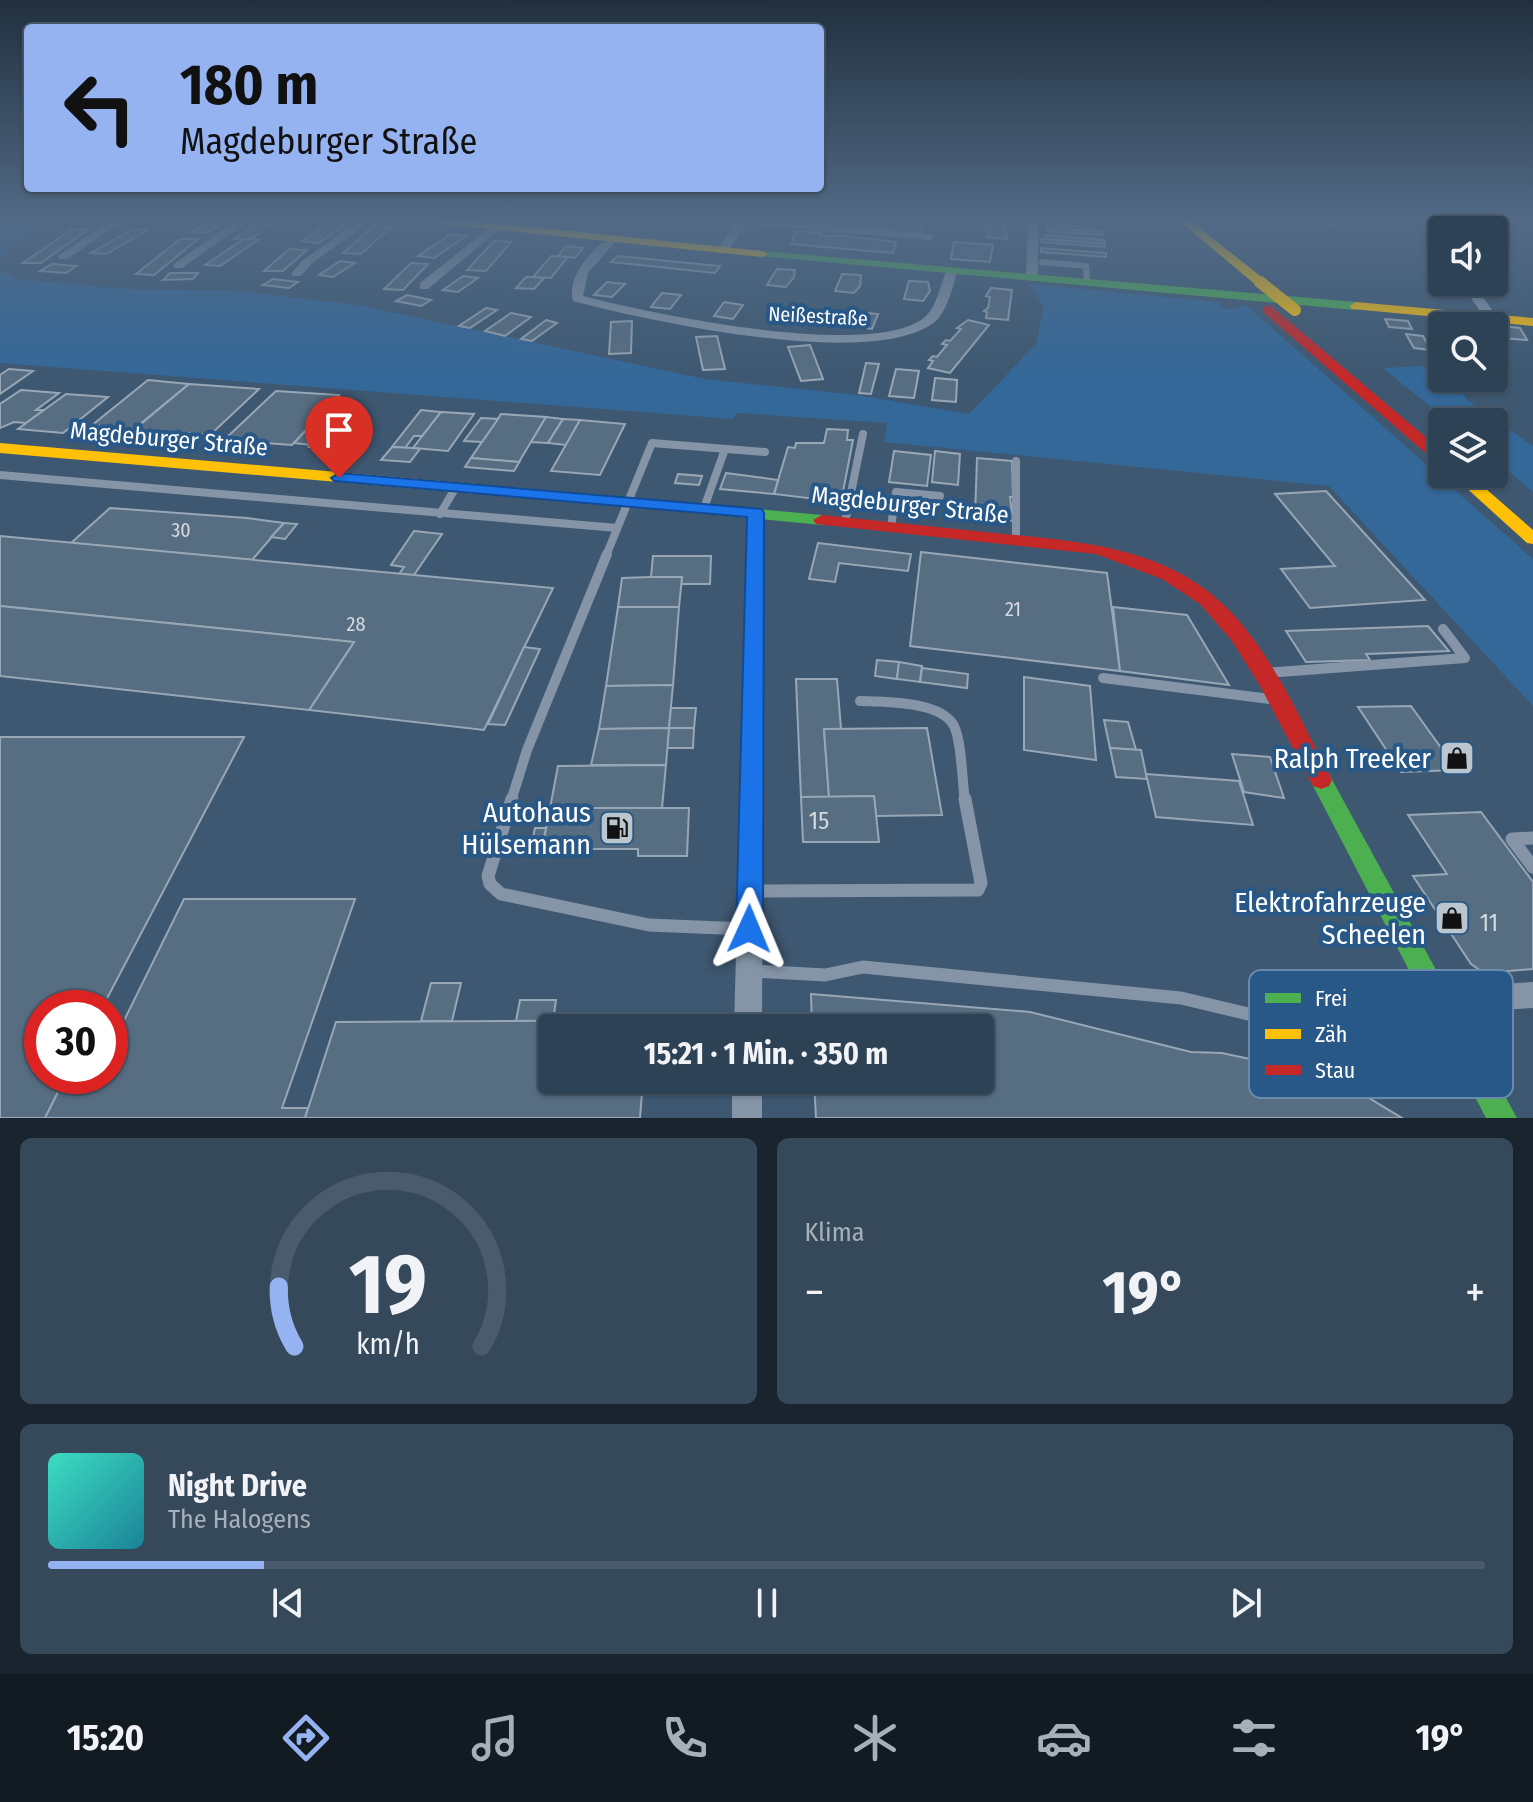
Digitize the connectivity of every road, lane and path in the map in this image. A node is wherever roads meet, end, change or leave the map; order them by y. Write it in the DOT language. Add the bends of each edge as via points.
graph roads {
  1 [pos="440,273"];
  2 [pos="581,273"];
  3 [pos="951,273"];
  4 [pos="1050,273"];
  5 [pos="1225,273"];
  6 [pos="1249,273"];
  7 [pos="424,286"];
  8 [pos="1428,312"];
  9 [pos="1508,320"];
  10 [pos="1533,322"];
  11 [pos="1366,369"];
  12 [pos="863,434"];
  13 [pos="1428,447"];
  14 [pos="0,448"];
  15 [pos="725,449"];
  16 [pos="765,452"];
  17 [pos="1016,461"];
  18 [pos="0,475"];
  19 [pos="456,487"];
  20 [pos="1475,488"];
  21 [pos="940,496"];
  22 [pos="628,502"];
  23 [pos="704,508"];
  24 [pos="756,513"];
  25 [pos="440,514"];
  26 [pos="845,522"];
  27 [pos="891,527"];
  28 [pos="617,528"];
  29 [pos="1533,539"];
  30 [pos="1016,540"];
  31 [pos="1443,629"];
  32 [pos="1262,674"];
  33 [pos="1103,678"];
  34 [pos="1277,700"];
  35 [pos="860,701"];
  36 [pos="1533,838"];
  37 [pos="1533,867"];
  38 [pos="750,891"];
  39 [pos="749,929"];
  40 [pos="749,970"];
  41 [pos="1426,970"];
  42 [pos="1533,995"];
  43 [pos="1513,996"];
  44 [pos="748,1014"];
  45 [pos="1249,1014"];
  46 [pos="747,1094"];
  47 [pos="1492,1098"];
  48 [pos="747,1118"];
  49 [pos="1502,1118"];
  1 -- 7 [label="street"];
  2 -- 3 [label="street, Neißestraße" via="577,298 640,315 774,335 875,339 928,321"];
  4 -- 8 [label="main road" via="1087,282"];
  5 -- 13 [label="main road"];
  6 -- 11 [label="main road, bridge"];
  9 -- 10 [label="main road"];
  12 -- 26 [label="lane"];
  14 -- 19 [label="main road, Magdeburger Straße"];
  15 -- 16 [label="lane"];
  15 -- 22 [label="lane" via="652,443"];
  15 -- 23 [label="lane"];
  17 -- 30 [label="lane"];
  18 -- 25 [label="lane"];
  19 -- 22 [label="main road, Magdeburger Straße"];
  19 -- 25 [label="lane"];
  20 -- 29 [label="main road"];
  21 -- 27 [label="lane" via="896,492"];
  22 -- 23 [label="main road, Magdeburger Straße"];
  22 -- 28 [label="lane"];
  23 -- 24 [label="main road, Magdeburger Straße"];
  24 -- 26 [label="main road, Magdeburger Straße"];
  24 -- 38 [label="street"];
  25 -- 28 [label="lane"];
  26 -- 27 [label="main road, Magdeburger Straße"];
  27 -- 30 [label="main road, Magdeburger Straße"];
  28 -- 39 [label="lane" via="527,750 488,876 490,884 501,894 649,925"];
  30 -- 32 [label="main road, Magdeburger Straße" via="1097,549 1175,576 1222,611"];
  31 -- 32 [label="lane" via="1465,658"];
  32 -- 34 [label="main road, Magdeburger Straße"];
  33 -- 34 [label="lane"];
  34 -- 41 [label="main road, Magdeburger Straße"];
  35 -- 38 [label="lane" via="901,702 945,715 955,728 978,890"];
  36 -- 37 [label="lane" via="1512,839"];
  38 -- 39 [label="street"];
  39 -- 40 [label="street"];
  40 -- 44 [label="street"];
  40 -- 45 [label="lane" via="825,975 863,967 1181,998"];
  42 -- 43 [label="street"];
  46 -- 48 [label="street"];
  47 -- 49 [label="main road, Magdeburger Straße"];
}
